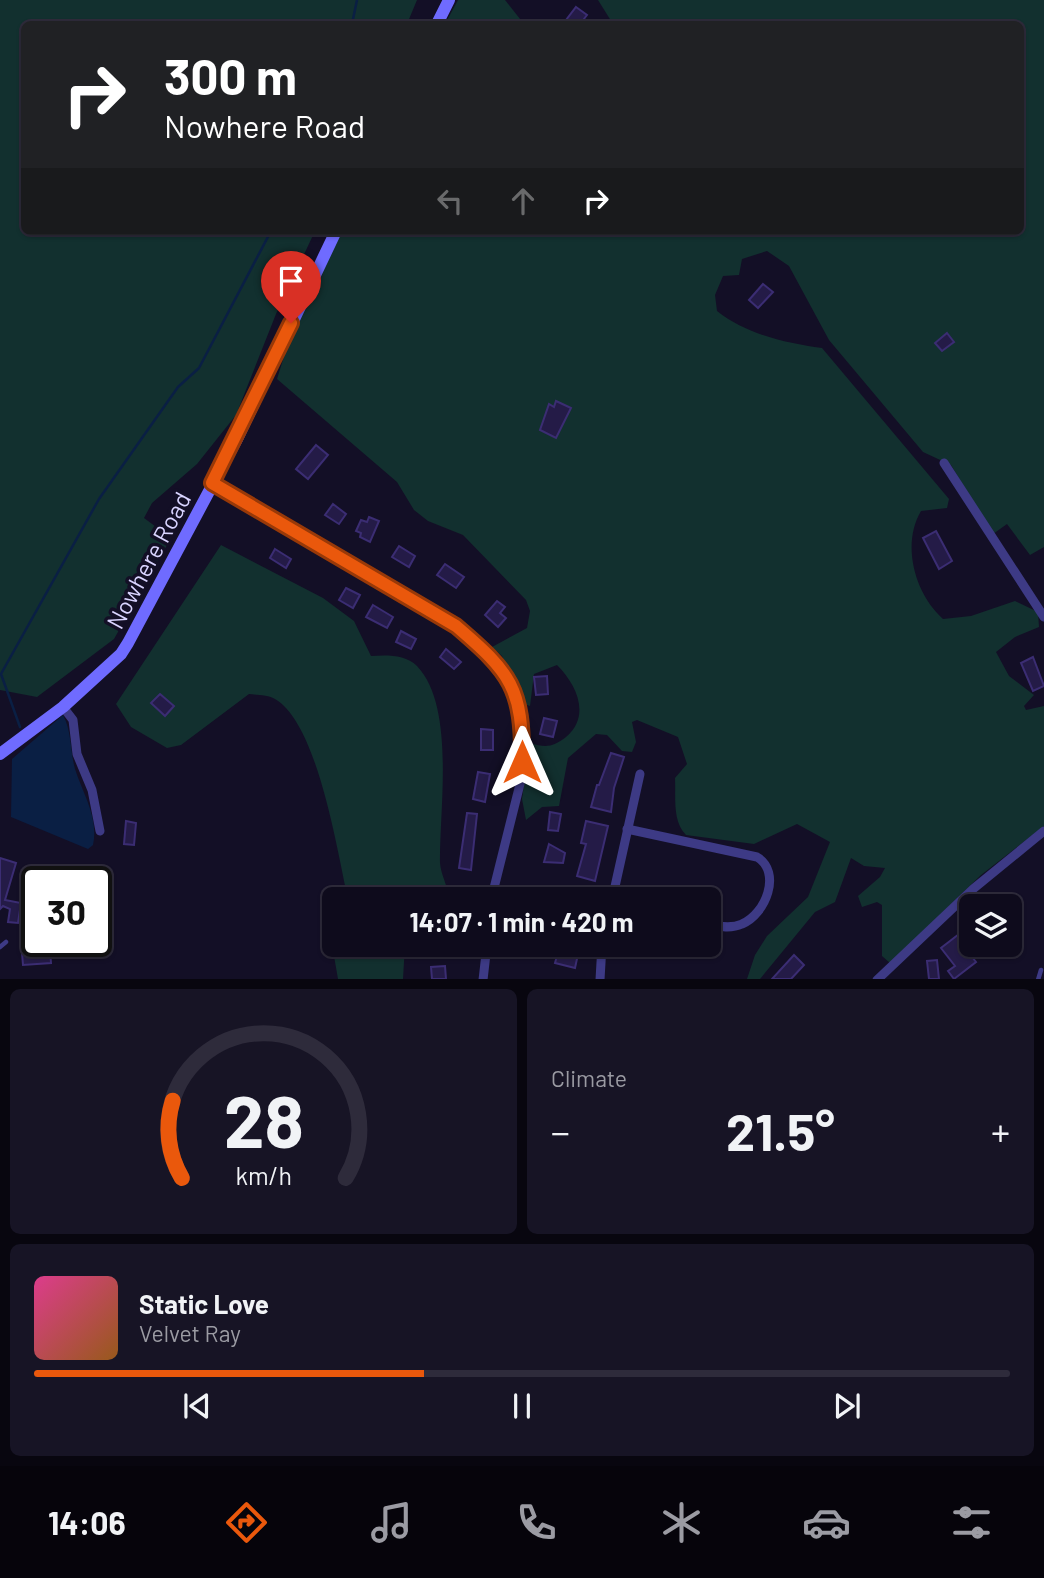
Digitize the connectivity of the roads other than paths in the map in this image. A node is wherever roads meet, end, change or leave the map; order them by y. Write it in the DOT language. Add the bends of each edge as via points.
graph roads {
  1 [pos="449,0"];
  2 [pos="438,21"];
  3 [pos="334,235"];
  4 [pos="944,463"];
  5 [pos="212,483"];
  6 [pos="1044,617"];
  7 [pos="62,707"];
  8 [pos="0,754"];
  9 [pos="640,774"];
  10 [pos="627,829"];
  11 [pos="100,831"];
  12 [pos="1044,831"];
  13 [pos="494,887"];
  14 [pos="615,887"];
  15 [pos="721,927"];
  16 [pos="6,942"];
  17 [pos="0,947"];
  18 [pos="486,957"];
  19 [pos="601,957"];
  20 [pos="1041,970"];
  21 [pos="483,979"];
  22 [pos="600,979"];
  23 [pos="877,979"];
  24 [pos="1038,979"];
  1 -- 2 [label="street"];
  3 -- 5 [label="street, Nowhere Road"];
  4 -- 6 [label="street"];
  5 -- 7 [label="street, Nowhere Road" via="128,643"];
  5 -- 13 [label="street" via="456,626 507,674 522,725 522,780"];
  7 -- 8 [label="street, Nowhere Road"];
  7 -- 11 [label="street" via="73,720 77,754 92,790"];
  9 -- 10 [label="street"];
  10 -- 14 [label="street"];
  10 -- 15 [label="street" via="757,856 766,862 770,885 757,912 740,925"];
  12 -- 23 [label="street" via="973,889"];
  16 -- 17 [label="lane"];
  18 -- 21 [label="street"];
  19 -- 22 [label="street"];
  20 -- 24 [label="lane"];
}
